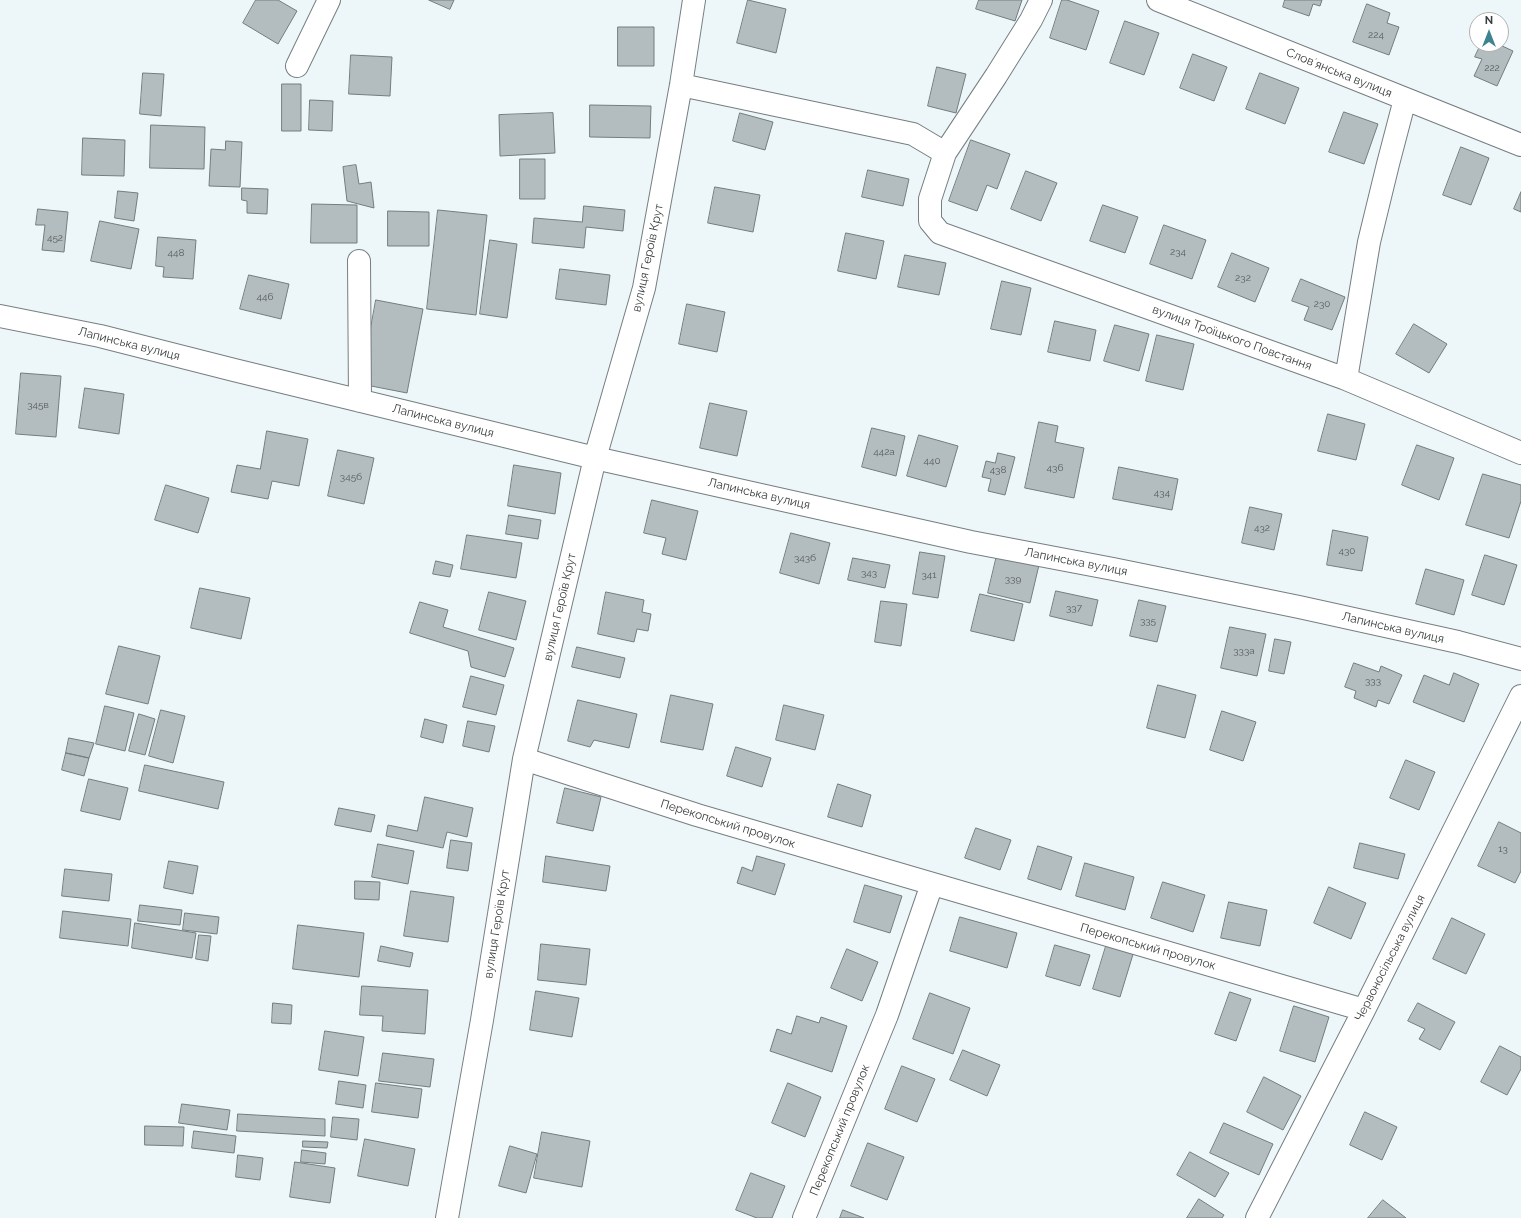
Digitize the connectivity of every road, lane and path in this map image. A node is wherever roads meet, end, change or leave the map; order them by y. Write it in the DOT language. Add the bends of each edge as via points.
graph roads {
  1 [pos="329,0"];
  2 [pos="694,0"];
  3 [pos="1041,0"];
  4 [pos="1158,0"];
  5 [pos="297,66"];
  6 [pos="680,85"];
  7 [pos="1406,100"];
  8 [pos="1521,144"];
  9 [pos="945,153"];
  10 [pos="359,261"];
  11 [pos="0,316"];
  12 [pos="1346,379"];
  13 [pos="360,401"];
  14 [pos="1521,453"];
  15 [pos="595,458"];
  16 [pos="1521,659"];
  17 [pos="1521,696"];
  18 [pos="524,759"];
  19 [pos="932,884"];
  20 [pos="1364,1010"];
  21 [pos="447,1218"];
  22 [pos="804,1218"];
  23 [pos="1257,1218"];
  1 -- 5 [label="street"];
  2 -- 6 [label="street, вулиця Героїв Крут"];
  3 -- 9 [label="street" via="996,76"];
  4 -- 7 [label="street, Словʼянська вулиця"];
  6 -- 9 [label="street" via="913,134"];
  6 -- 15 [label="street, вулиця Героїв Крут" via="644,288"];
  7 -- 8 [label="street, Словʼянська вулиця"];
  7 -- 12 [label="street" via="1369,242"];
  9 -- 12 [label="street, вулиця Троїцького Повстання" via="930,199 930,221 940,234"];
  10 -- 13 [label="street"];
  11 -- 13 [label="street, Лапинська вулиця" via="100,336"];
  12 -- 14 [label="street, вулиця Троїцького Повстання"];
  13 -- 15 [label="street, Лапинська вулиця"];
  15 -- 16 [label="street, Лапинська вулиця" via="971,542 1306,609 1458,642"];
  15 -- 18 [label="street, вулиця Героїв Крут"];
  17 -- 20 [label="street, Червоносільська вулиця"];
  18 -- 19 [label="street, Перекопський провулок" via="697,815"];
  18 -- 21 [label="street, вулиця Героїв Крут"];
  19 -- 20 [label="street, Перекопський провулок"];
  19 -- 22 [label="street, Перекопський провулок" via="887,1015"];
  20 -- 23 [label="street, Червоносільська вулиця"];
}
